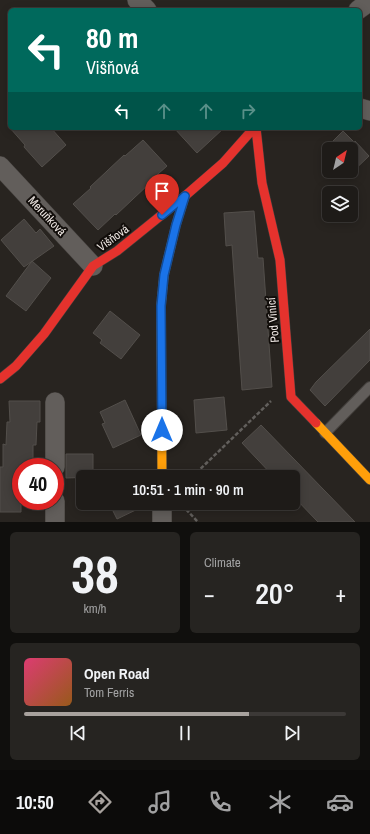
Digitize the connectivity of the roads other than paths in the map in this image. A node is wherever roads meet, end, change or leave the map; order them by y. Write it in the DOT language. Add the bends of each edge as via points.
graph roads {
  1 [pos="137,0"];
  2 [pos="370,1"];
  3 [pos="145,8"];
  4 [pos="361,8"];
  5 [pos="253,130"];
  6 [pos="255,130"];
  7 [pos="0,166"];
  8 [pos="185,196"];
  9 [pos="93,266"];
  10 [pos="0,379"];
  11 [pos="370,388"];
  12 [pos="55,402"];
  13 [pos="325,433"];
  14 [pos="55,458"];
  15 [pos="162,470"];
  16 [pos="370,480"];
  17 [pos="55,510"];
  18 [pos="162,510"];
  19 [pos="54,522"];
  20 [pos="162,522"];
  1 -- 3 [label="street"];
  2 -- 4 [label="street"];
  5 -- 8 [label="street, Višňová" via="223,163"];
  6 -- 13 [label="street, Pod Vinicí" via="262,183 280,260 291,397"];
  7 -- 9 [label="street, Meruňková"];
  8 -- 9 [label="street, Višňová" via="117,251"];
  8 -- 15 [label="street" via="164,275 161,306"];
  9 -- 10 [label="street, Višňová" via="44,334 16,366"];
  11 -- 13 [label="lane"];
  12 -- 14 [label="street"];
  13 -- 16 [label="street, Pod Vinicí"];
  17 -- 19 [label="street"];
  18 -- 20 [label="street"];
}
